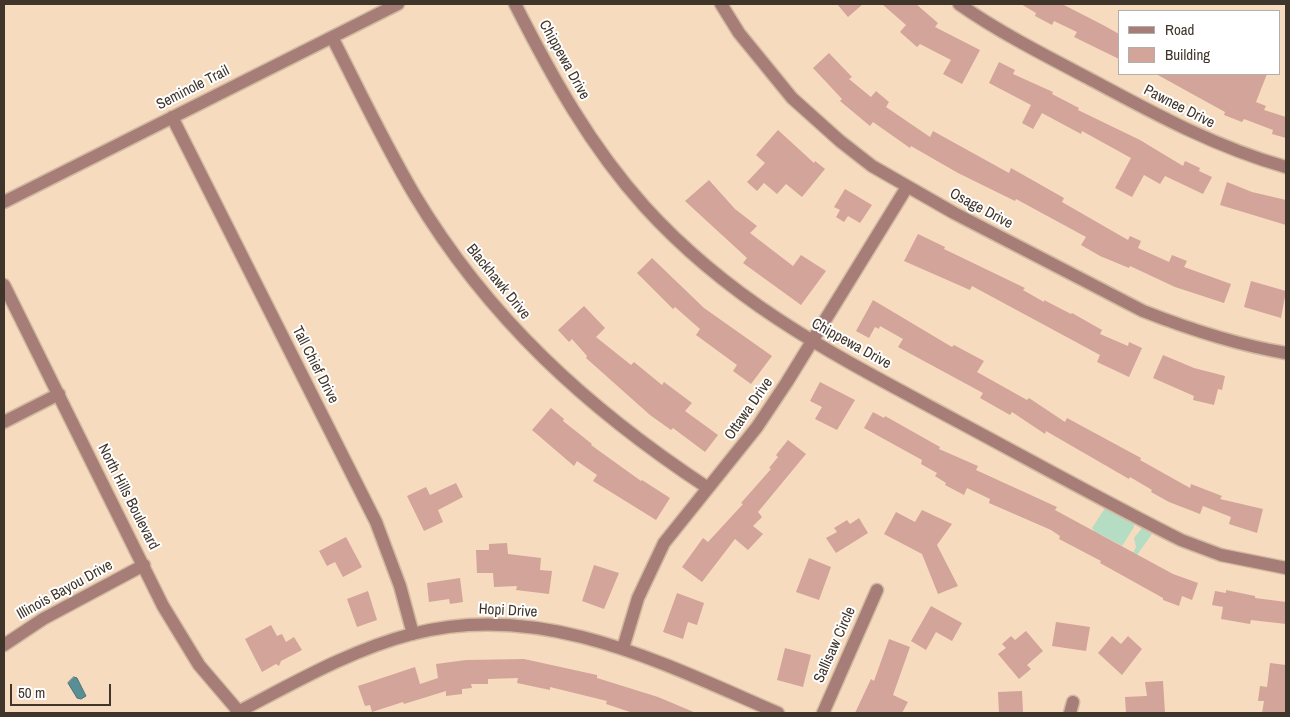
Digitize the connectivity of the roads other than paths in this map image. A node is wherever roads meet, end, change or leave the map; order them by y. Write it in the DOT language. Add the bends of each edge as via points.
graph roads {
  1 [pos="398,4"];
  2 [pos="516,4"];
  3 [pos="721,4"];
  4 [pos="958,4"];
  5 [pos="332,37"];
  6 [pos="172,117"];
  7 [pos="1286,167"];
  8 [pos="907,187"];
  9 [pos="4,202"];
  10 [pos="4,285"];
  11 [pos="812,341"];
  12 [pos="1286,353"];
  13 [pos="59,394"];
  14 [pos="4,422"];
  15 [pos="708,488"];
  16 [pos="144,566"];
  17 [pos="1286,568"];
  18 [pos="877,590"];
  19 [pos="413,634"];
  20 [pos="4,645"];
  21 [pos="623,648"];
  22 [pos="238,713"];
  23 [pos="778,713"];
  24 [pos="823,713"];
  1 -- 5 [label="street, Seminole Trail"];
  2 -- 11 [label="street, Chippewa Drive" via="578,119 612,168 645,207 723,280"];
  3 -- 8 [label="street, Osage Drive" via="739,34 798,104 840,142"];
  4 -- 7 [label="street, Pawnee Drive" via="1030,47 1168,121 1230,149"];
  5 -- 6 [label="street, Seminole Trail"];
  5 -- 15 [label="street, Blackhawk Drive" via="415,196 465,270 494,306 597,409"];
  6 -- 9 [label="street, Seminole Trail"];
  6 -- 19 [label="street, Tall Chief Drive" via="376,522 400,586"];
  8 -- 11 [label="street, Ottawa Drive"];
  8 -- 12 [label="street, Osage Drive" via="1143,311 1247,345"];
  10 -- 13 [label="street, North Hills Boulevard"];
  11 -- 15 [label="street, Ottawa Drive" via="757,427"];
  11 -- 17 [label="street, Chippewa Drive" via="1181,540 1235,559"];
  13 -- 14 [label="street"];
  13 -- 16 [label="street, North Hills Boulevard"];
  15 -- 21 [label="street, Ottawa Drive" via="678,524 649,571"];
  16 -- 20 [label="street, Illinois Bayou Drive" via="43,618"];
  16 -- 22 [label="street, North Hills Boulevard" via="180,636"];
  18 -- 24 [label="street, Sallisaw Circle"];
  19 -- 21 [label="street, Hopi Drive" via="461,626 516,626 554,631"];
  19 -- 22 [label="street, Hopi Drive" via="355,653"];
  21 -- 23 [label="street, Hopi Drive"];
}
